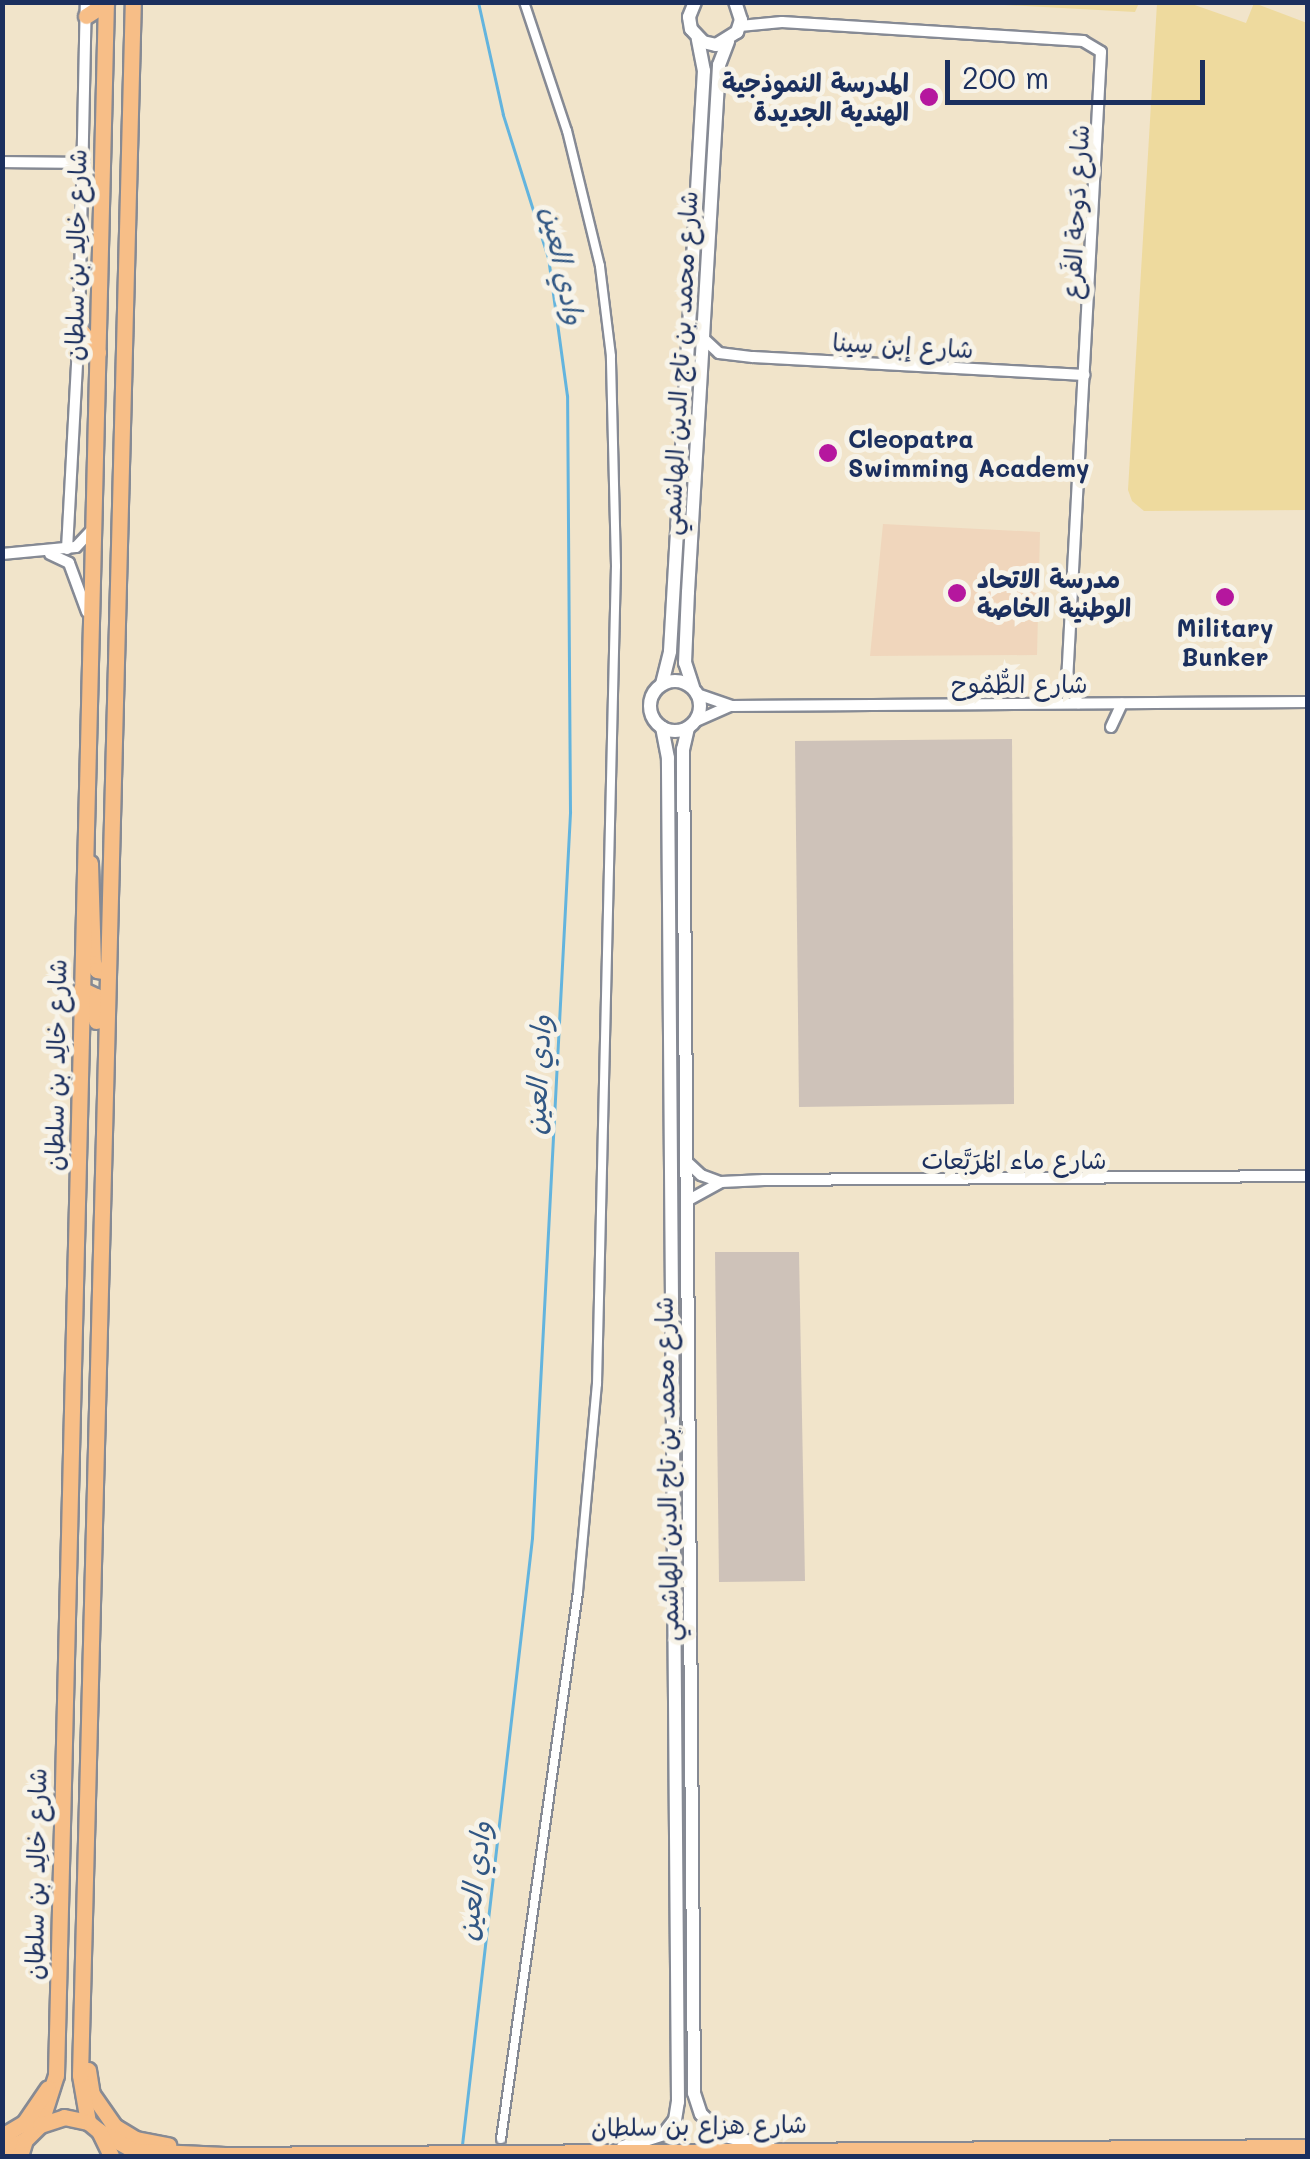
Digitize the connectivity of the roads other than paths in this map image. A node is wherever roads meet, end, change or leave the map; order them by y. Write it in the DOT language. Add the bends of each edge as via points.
graph roads {
  1 [pos="524,2"];
  2 [pos="696,2"];
  3 [pos="735,2"];
  4 [pos="106,3"];
  5 [pos="132,4"];
  6 [pos="86,9"];
  7 [pos="740,26"];
  8 [pos="698,39"];
  9 [pos="728,42"];
  10 [pos="2,162"];
  11 [pos="84,163"];
  12 [pos="79,328"];
  13 [pos="703,338"];
  14 [pos="98,352"];
  15 [pos="719,353"];
  16 [pos="702,368"];
  17 [pos="1085,375"];
  18 [pos="93,529"];
  19 [pos="67,550"];
  20 [pos="44,553"];
  21 [pos="2,554"];
  22 [pos="91,625"];
  23 [pos="1068,681"];
  24 [pos="662,684"];
  25 [pos="695,690"];
  26 [pos="1308,702"];
  27 [pos="1049,703"];
  28 [pos="1078,703"];
  29 [pos="1122,703"];
  30 [pos="731,706"];
  31 [pos="691,725"];
  32 [pos="1110,727"];
  33 [pos="662,728"];
  34 [pos="84,846"];
  35 [pos="108,972"];
  36 [pos="82,989"];
  37 [pos="104,1114"];
  38 [pos="686,1160"];
  39 [pos="1308,1176"];
  40 [pos="721,1182"];
  41 [pos="686,1201"];
  42 [pos="676,1863"];
  43 [pos="693,1916"];
  44 [pos="57,1970"];
  45 [pos="82,1990"];
  46 [pos="40,2125"];
  47 [pos="93,2126"];
  48 [pos="2,2136"];
  49 [pos="501,2139"];
  50 [pos="26,2140"];
  51 [pos="1308,2146"];
  52 [pos="786,2148"];
  53 [pos="2,2151"];
  54 [pos="596,2152"];
  55 [pos="20,2156"];
  56 [pos="111,2156"];
  57 [pos="225,2156"];
  1 -- 49 [label="street" via="567,131 600,266 611,356 616,566 596,1384 578,1592"];
  2 -- 8 [label="street, شارع محمد بن تاج الدين الهاشمي" via="689,23"];
  3 -- 7 [label="street"];
  4 -- 6 [label="main road"];
  4 -- 14 [label="main road, شارع خالِد بن سلطان"];
  5 -- 35 [label="main road, شارع خالِد بن سلطان"];
  6 -- 11 [label="street"];
  7 -- 9 [label="street"];
  7 -- 17 [label="street, شارع دَوحة الفَرع" via="801,23 1083,40 1098,47 1103,63"];
  8 -- 9 [label="street"];
  8 -- 24 [label="street, شارع محمد بن تاج الدين الهاشمي" via="705,64 670,659"];
  9 -- 13 [label="street, شارع محمد بن تاج الدين الهاشمي" via="719,65"];
  10 -- 11 [label="street"];
  11 -- 12 [label="street"];
  12 -- 14 [label="main road"];
  12 -- 19 [label="street"];
  13 -- 15 [label="street"];
  13 -- 16 [label="street, شارع محمد بن تاج الدين الهاشمي"];
  14 -- 18 [label="main road, شارع خالِد بن سلطان"];
  15 -- 16 [label="street"];
  15 -- 17 [label="street, شارع إبن سِينا"];
  16 -- 25 [label="street, شارع محمد بن تاج الدين الهاشمي" via="685,654"];
  17 -- 23 [label="street, شارع دَوحة الفَرع"];
  18 -- 19 [label="street"];
  18 -- 22 [label="main road, شارع خالِد بن سلطان"];
  19 -- 20 [label="street"];
  20 -- 21 [label="street"];
  20 -- 22 [label="street" via="68,564"];
  22 -- 34 [label="main road, شارع خالِد بن سلطان"];
  23 -- 27 [label="street"];
  23 -- 28 [label="street, شارع دَوحة الفَرع"];
  24 -- 25 [label="street" via="682,681"];
  24 -- 33 [label="street" via="650,703"];
  25 -- 30 [label="street, شارع الطُّمُوح"];
  25 -- 31 [label="street" via="700,708"];
  26 -- 29 [label="street, شارع الطُّمُوح"];
  27 -- 28 [label="street, شارع الطُّمُوح"];
  27 -- 30 [label="street, شارع الطُّمُوح"];
  28 -- 29 [label="street, شارع الطُّمُوح"];
  29 -- 32 [label="street"];
  30 -- 31 [label="street, شارع الطُّمُوح"];
  31 -- 33 [label="street"];
  31 -- 38 [label="street, شارع محمد بن تاج الدين الهاشمي" via="682,750"];
  33 -- 42 [label="street, شارع محمد بن تاج الدين الهاشمي" via="668,752"];
  34 -- 35 [label="main road" via="94,886 94,966"];
  34 -- 36 [label="main road, شارع خالِد بن سلطان"];
  35 -- 37 [label="main road, شارع خالِد بن سلطان"];
  36 -- 37 [label="main road" via="96,996 96,1089"];
  36 -- 44 [label="main road, شارع خالِد بن سلطان"];
  37 -- 45 [label="main road, شارع خالِد بن سلطان"];
  38 -- 40 [label="street"];
  38 -- 41 [label="street, شارع محمد بن تاج الدين الهاشمي"];
  39 -- 40 [label="street, شارع ماء المُرَبَّعات"];
  40 -- 41 [label="street, شارع ماء المُرَبَّعات"];
  41 -- 43 [label="street, شارع محمد بن تاج الدين الهاشمي"];
  42 -- 43 [label="street" via="683,1924"];
  42 -- 54 [label="street, شارع محمد بن تاج الدين الهاشمي" via="678,2111 656,2139"];
  43 -- 52 [label="street, شارع محمد بن تاج الدين الهاشمي" via="696,2106 724,2136"];
  44 -- 46 [label="main road, شارع خالِد بن سلطان" via="56,2075"];
  44 -- 48 [label="main road" via="47,2092 24,2122"];
  45 -- 47 [label="main road, شارع خالِد بن سلطان" via="80,2075"];
  45 -- 57 [label="main road" via="89,2082 105,2116 136,2139"];
  46 -- 47 [label="main road" via="64,2117"];
  46 -- 50 [label="main road"];
  47 -- 56 [label="main road, شارع خالِد بن سلطان"];
  47 -- 57 [label="main road, شارع هزاع بن سلطان" via="135,2152"];
  50 -- 53 [label="main road"];
  50 -- 55 [label="main road"];
  51 -- 52 [label="main road, شارع هزاع بن سلطان"];
  52 -- 54 [label="main road, شارع هزاع بن سلطان"];
  54 -- 57 [label="main road, شارع هزاع بن سلطان"];
}
